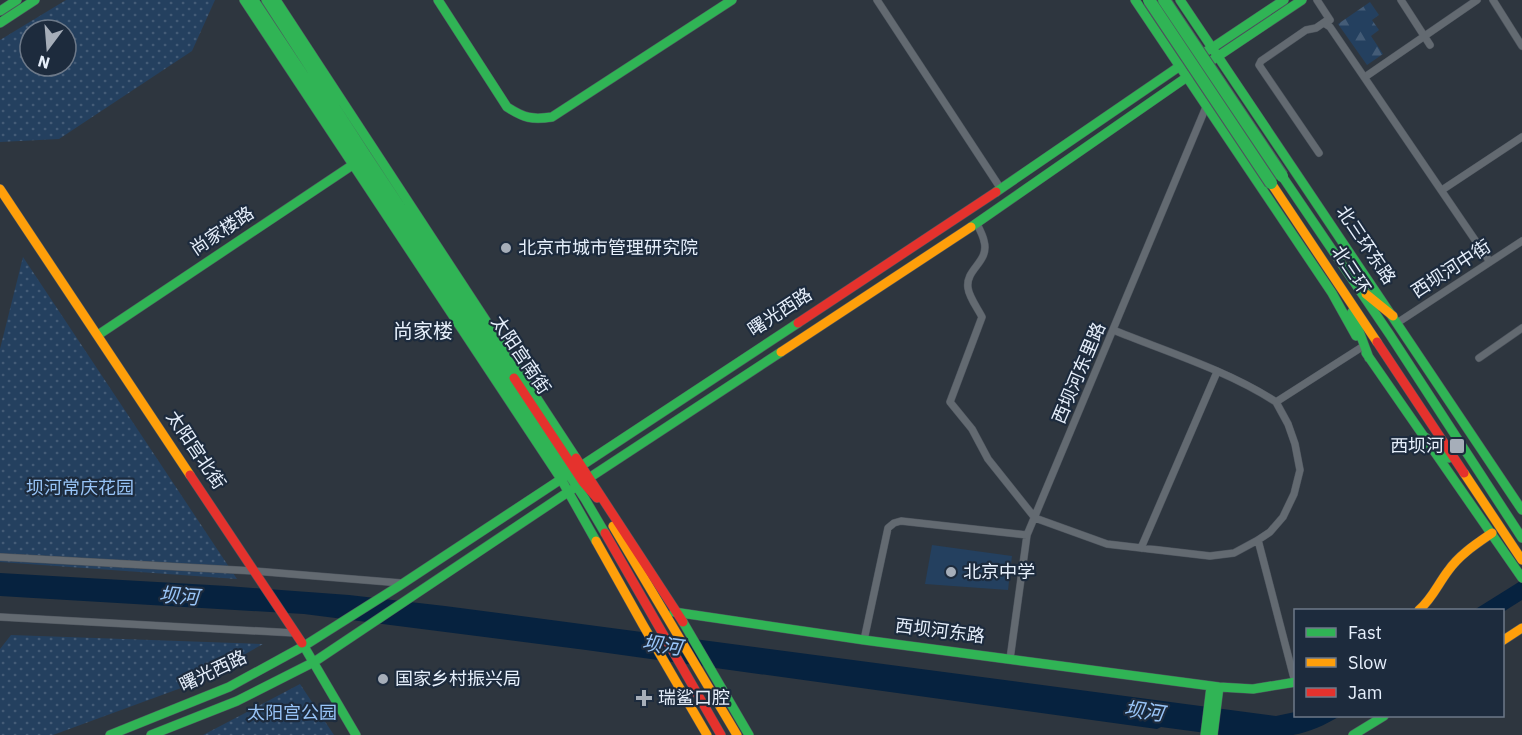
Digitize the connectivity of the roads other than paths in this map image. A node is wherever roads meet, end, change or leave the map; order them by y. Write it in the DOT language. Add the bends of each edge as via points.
graph roads {
  1 [pos="17,0"];
  2 [pos="35,0"];
  3 [pos="244,0"];
  4 [pos="254,0"];
  5 [pos="266,0"];
  6 [pos="276,0"];
  7 [pos="438,0"];
  8 [pos="732,0"];
  9 [pos="878,0"];
  10 [pos="1135,0"];
  11 [pos="1149,0"];
  12 [pos="1165,0"];
  13 [pos="1180,0"];
  14 [pos="1272,0"];
  15 [pos="1284,0"];
  16 [pos="1302,0"];
  17 [pos="1311,0"];
  18 [pos="1317,0"];
  19 [pos="1401,0"];
  20 [pos="1477,0"];
  21 [pos="1493,0"];
  22 [pos="0,11"];
  23 [pos="1145,15"];
  24 [pos="1328,21"];
  25 [pos="0,23"];
  26 [pos="1424,37"];
  27 [pos="1430,45"];
  28 [pos="1522,46"];
  29 [pos="1215,52"];
  30 [pos="1183,72"];
  31 [pos="1365,77"];
  32 [pos="1206,106"];
  33 [pos="1252,107"];
  34 [pos="1220,127"];
  35 [pos="1522,137"];
  36 [pos="1319,153"];
  37 [pos="360,160"];
  38 [pos="1277,179"];
  39 [pos="0,189"];
  40 [pos="1001,189"];
  41 [pos="1442,190"];
  42 [pos="977,223"];
  43 [pos="1522,241"];
  44 [pos="1490,262"];
  45 [pos="1353,282"];
  46 [pos="1346,294"];
  47 [pos="1395,320"];
  48 [pos="1522,328"];
  49 [pos="1113,330"];
  50 [pos="98,335"];
  51 [pos="1362,347"];
  52 [pos="1369,358"];
  53 [pos="1479,358"];
  54 [pos="1217,372"];
  55 [pos="1276,402"];
  56 [pos="1425,436"];
  57 [pos="571,472"];
  58 [pos="1464,472"];
  59 [pos="579,484"];
  60 [pos="1521,507"];
  61 [pos="1035,518"];
  62 [pos="1492,532"];
  63 [pos="1027,535"];
  64 [pos="1522,538"];
  65 [pos="1258,540"];
  66 [pos="1142,548"];
  67 [pos="0,557"];
  68 [pos="1519,562"];
  69 [pos="255,572"];
  70 [pos="1522,578"];
  71 [pos="400,584"];
  72 [pos="634,607"];
  73 [pos="647,608"];
  74 [pos="1420,609"];
  75 [pos="671,612"];
  76 [pos="0,617"];
  77 [pos="1522,628"];
  78 [pos="295,632"];
  79 [pos="864,640"];
  80 [pos="1504,640"];
  81 [pos="304,646"];
  82 [pos="1010,659"];
  83 [pos="314,663"];
  84 [pos="1294,678"];
  85 [pos="1294,682"];
  86 [pos="1215,691"];
  87 [pos="1382,717"];
  88 [pos="110,735"];
  89 [pos="151,735"];
  90 [pos="356,735"];
  91 [pos="707,735"];
  92 [pos="720,735"];
  93 [pos="737,735"];
  94 [pos="749,735"];
  95 [pos="1205,735"];
  96 [pos="1214,735"];
  97 [pos="1353,735"];
  1 -- 22 [label="main road"];
  2 -- 25 [label="main road"];
  3 -- 37 [label="main road, 太阳宫南街"];
  4 -- 37 [label="main road, 太阳宫南街"];
  5 -- 37 [label="main road, 太阳宫南街"];
  6 -- 57 [label="main road, 太阳宫南街"];
  7 -- 8 [label="main road" via="507,107 519,116 533,119 552,117"];
  9 -- 40 [label="street"];
  10 -- 23 [label="main road"];
  11 -- 38 [label="main road, 北三环, bridge"];
  12 -- 23 [label="main road"];
  12 -- 38 [label="main road, 北三环, bridge"];
  13 -- 29 [label="main road, 北三环东路"];
  14 -- 29 [label="main road"];
  15 -- 29 [label="main road"];
  16 -- 29 [label="main road"];
  17 -- 29 [label="main road"];
  18 -- 24 [label="street"];
  19 -- 26 [label="street"];
  20 -- 26 [label="street"];
  21 -- 28 [label="street"];
  23 -- 30 [label="main road"];
  24 -- 31 [label="street"];
  24 -- 36 [label="street" via="1306,30 1259,65"];
  26 -- 27 [label="street"];
  26 -- 31 [label="street"];
  29 -- 30 [label="main road"];
  29 -- 33 [label="main road, 北三环东路"];
  30 -- 32 [label="main road"];
  30 -- 40 [label="main road, 曙光西路"];
  30 -- 42 [label="main road, 曙光西路"];
  31 -- 41 [label="street"];
  32 -- 34 [label="main road"];
  32 -- 49 [label="street, 西坝河东里路"];
  33 -- 34 [label="main road"];
  33 -- 47 [label="main road, 北三环东路"];
  34 -- 51 [label="main road" via="1332,293"];
  35 -- 41 [label="street"];
  37 -- 50 [label="main road, 尚家楼路"];
  37 -- 57 [label="main road, 太阳宫南街"];
  38 -- 45 [label="main road, 北三环"];
  38 -- 46 [label="main road, 北三环"];
  39 -- 50 [label="main road, 太阳宫北街"];
  40 -- 57 [label="main road, 曙光西路"];
  41 -- 44 [label="street"];
  42 -- 59 [label="main road, 曙光西路"];
  42 -- 61 [label="street" via="985,250 982,261 968,277 968,289 982,317 950,402 972,429 988,459"];
  43 -- 44 [label="street, 西坝河中街"];
  44 -- 47 [label="street, 西坝河中街"];
  45 -- 47 [label="main road"];
  45 -- 64 [label="main road, 北三环"];
  46 -- 52 [label="main road"];
  46 -- 58 [label="main road, 北三环"];
  47 -- 60 [label="main road, 北三环东路"];
  48 -- 53 [label="street"];
  49 -- 54 [label="street"];
  49 -- 61 [label="street, 西坝河东里路"];
  50 -- 69 [label="main road, 太阳宫北街"];
  51 -- 52 [label="main road"];
  51 -- 55 [label="street"];
  52 -- 56 [label="main road"];
  54 -- 55 [label="street"];
  54 -- 66 [label="street"];
  55 -- 65 [label="street" via="1288,424 1300,470 1284,517"];
  56 -- 58 [label="main road"];
  56 -- 62 [label="main road"];
  57 -- 59 [label="main road, 太阳宫南街"];
  57 -- 59 [label="main road, 太阳宫南街"];
  57 -- 71 [label="main road, 曙光西路"];
  58 -- 68 [label="main road, 北三环"];
  59 -- 72 [label="main road, 太阳宫南街"];
  59 -- 73 [label="main road, 太阳宫南街"];
  59 -- 75 [label="main road, 太阳宫南街" via="596,498"];
  59 -- 83 [label="main road, 曙光西路"];
  61 -- 63 [label="street, 西坝河东里路"];
  61 -- 66 [label="street" via="1107,544"];
  62 -- 68 [label="main road"];
  62 -- 74 [label="main road" via="1463,554"];
  63 -- 79 [label="street" via="894,523 888,528"];
  63 -- 82 [label="street, 西坝河东里路"];
  65 -- 66 [label="street" via="1234,553 1210,556"];
  65 -- 84 [label="street"];
  67 -- 69 [label="street"];
  68 -- 70 [label="main road"];
  69 -- 71 [label="street"];
  69 -- 78 [label="main road, 太阳宫北街"];
  71 -- 81 [label="main road, 曙光西路"];
  72 -- 73 [label="main road, 西坝河东路"];
  72 -- 91 [label="main road, 太阳宫南街"];
  73 -- 75 [label="main road, 西坝河东路"];
  73 -- 92 [label="main road, 太阳宫南街"];
  75 -- 79 [label="main road, 西坝河东路"];
  75 -- 93 [label="main road, 太阳宫南街" via="677,632"];
  75 -- 94 [label="main road, 太阳宫南街" via="691,636"];
  76 -- 78 [label="street"];
  77 -- 80 [label="main road"];
  78 -- 81 [label="main road, 太阳宫北街"];
  79 -- 82 [label="main road, 西坝河东路"];
  81 -- 83 [label="main road, 太阳宫北街"];
  81 -- 88 [label="main road, 曙光西路" via="229,687"];
  82 -- 86 [label="main road, 西坝河东路"];
  83 -- 89 [label="main road, 曙光西路" via="237,702"];
  83 -- 90 [label="main road, 太阳宫北街"];
  85 -- 86 [label="main road, 西坝河东路"];
  86 -- 95 [label="main road"];
  86 -- 96 [label="main road"];
  87 -- 97 [label="main road"];
}
